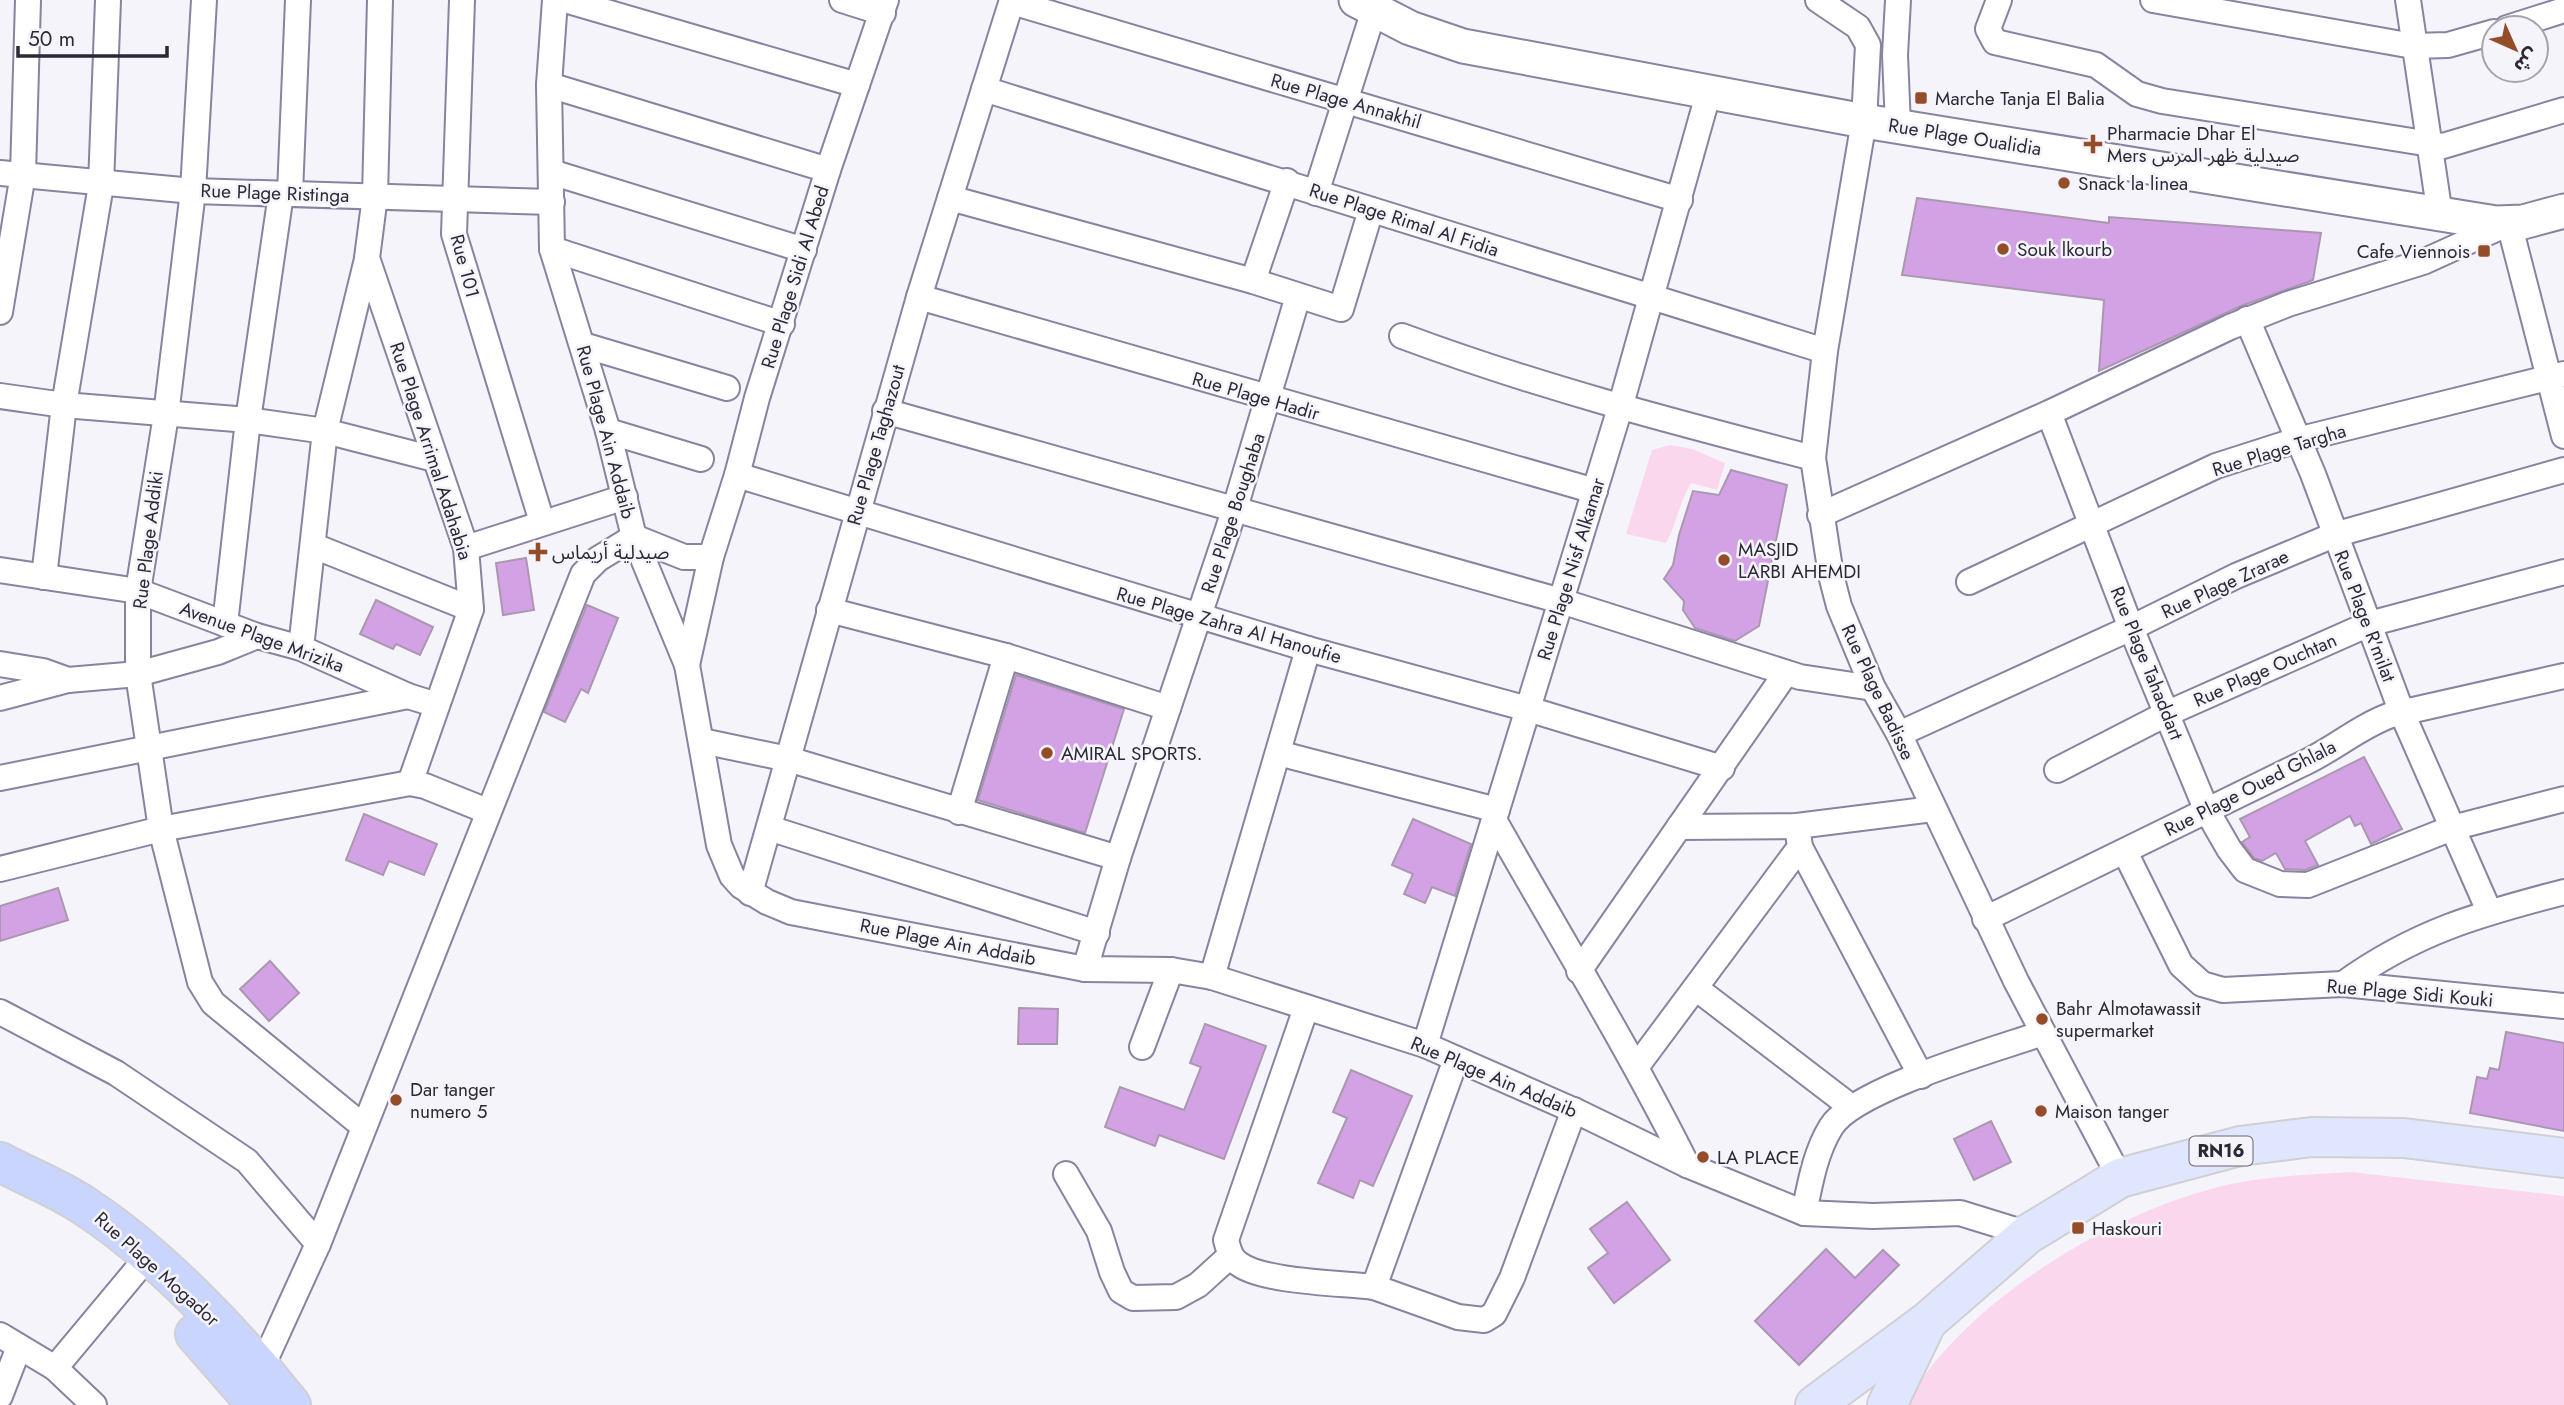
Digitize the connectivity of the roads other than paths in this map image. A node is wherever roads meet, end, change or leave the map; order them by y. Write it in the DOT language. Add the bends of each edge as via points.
graph roads {
  1 [pos="28,0"];
  2 [pos="108,0"];
  3 [pos="204,0"];
  4 [pos="298,0"];
  5 [pos="380,0"];
  6 [pos="462,0"];
  7 [pos="555,0"];
  8 [pos="565,0"];
  9 [pos="842,0"];
  10 [pos="1818,0"];
  11 [pos="1898,0"];
  12 [pos="1998,0"];
  13 [pos="2153,0"];
  14 [pos="2408,0"];
  15 [pos="1012,1"];
  16 [pos="1365,5"];
  17 [pos="884,6"];
  18 [pos="2480,36"];
  19 [pos="2413,46"];
  20 [pos="549,85"];
  21 [pos="857,85"];
  22 [pos="984,89"];
  23 [pos="1709,92"];
  24 [pos="1345,102"];
  25 [pos="2564,110"];
  26 [pos="1864,121"];
  27 [pos="1898,126"];
  28 [pos="2429,145"];
  29 [pos="828,170"];
  30 [pos="551,172"];
  31 [pos="11,174"];
  32 [pos="1287,181"];
  33 [pos="101,185"];
  34 [pos="193,191"];
  35 [pos="286,193"];
  36 [pos="1316,193"];
  37 [pos="375,196"];
  38 [pos="454,196"];
  39 [pos="950,198"];
  40 [pos="1680,200"];
  41 [pos="552,202"];
  42 [pos="1371,210"];
  43 [pos="2564,211"];
  44 [pos="2440,215"];
  45 [pos="2509,223"];
  46 [pos="552,249"];
  47 [pos="804,250"];
  48 [pos="368,258"];
  49 [pos="1253,281"];
  50 [pos="1298,296"];
  51 [pos="919,297"];
  52 [pos="1653,299"];
  53 [pos="0,312"];
  54 [pos="2247,319"];
  55 [pos="782,324"];
  56 [pos="1402,336"];
  57 [pos="583,345"];
  58 [pos="1825,351"];
  59 [pos="2556,376"];
  60 [pos="727,388"];
  61 [pos="0,396"];
  62 [pos="1269,400"];
  63 [pos="64,405"];
  64 [pos="1620,408"];
  65 [pos="885,411"];
  66 [pos="2049,414"];
  67 [pos="166,415"];
  68 [pos="248,420"];
  69 [pos="325,431"];
  70 [pos="608,431"];
  71 [pos="2564,436"];
  72 [pos="2297,440"];
  73 [pos="1814,458"];
  74 [pos="434,459"];
  75 [pos="701,459"];
  76 [pos="2564,470"];
  77 [pos="737,475"];
  78 [pos="1595,491"];
  79 [pos="625,497"];
  80 [pos="1235,508"];
  81 [pos="857,513"];
  82 [pos="1820,515"];
  83 [pos="542,522"];
  84 [pos="2094,526"];
  85 [pos="2334,535"];
  86 [pos="634,537"];
  87 [pos="314,547"];
  88 [pos="466,548"];
  89 [pos="711,557"];
  90 [pos="0,570"];
  91 [pos="2564,572"];
  92 [pos="44,577"];
  93 [pos="1969,582"];
  94 [pos="138,591"];
  95 [pos="1561,601"];
  96 [pos="471,609"];
  97 [pos="829,610"];
  98 [pos="1200,616"];
  99 [pos="225,624"];
  100 [pos="2369,624"];
  101 [pos="2131,628"];
  102 [pos="257,636"];
  103 [pos="301,648"];
  104 [pos="1308,649"];
  105 [pos="1006,656"];
  106 [pos="0,664"];
  107 [pos="687,665"];
  108 [pos="1786,673"];
  109 [pos="138,674"];
  110 [pos="2564,676"];
  111 [pos="68,680"];
  112 [pos="1873,688"];
  113 [pos="408,696"];
  114 [pos="0,698"];
  115 [pos="437,705"];
  116 [pos="1168,708"];
  117 [pos="1528,709"];
  118 [pos="2166,713"];
  119 [pos="2402,713"];
  120 [pos="1899,734"];
  121 [pos="702,741"];
  122 [pos="149,749"];
  123 [pos="1278,753"];
  124 [pos="788,759"];
  125 [pos="1722,768"];
  126 [pos="2057,770"];
  127 [pos="0,778"];
  128 [pos="410,783"];
  129 [pos="2564,799"];
  130 [pos="1933,809"];
  131 [pos="2207,809"];
  132 [pos="487,811"];
  133 [pos="959,812"];
  134 [pos="1496,815"];
  135 [pos="1679,827"];
  136 [pos="769,828"];
  137 [pos="2452,828"];
  138 [pos="161,829"];
  139 [pos="1799,837"];
  140 [pos="2125,852"];
  141 [pos="1118,858"];
  142 [pos="0,869"];
  143 [pos="2564,892"];
  144 [pos="750,893"];
  145 [pos="2489,911"];
  146 [pos="1985,919"];
  147 [pos="1097,933"];
  148 [pos="1085,969"];
  149 [pos="1171,970"];
  150 [pos="1579,971"];
  151 [pos="1212,978"];
  152 [pos="2343,984"];
  153 [pos="1697,989"];
  154 [pos="2564,1006"];
  155 [pos="1306,1008"];
  156 [pos="0,1012"];
  157 [pos="2043,1033"];
  158 [pos="1425,1045"];
  159 [pos="1142,1047"];
  160 [pos="1456,1059"];
  161 [pos="1637,1066"];
  162 [pos="1921,1076"];
  163 [pos="1850,1106"];
  164 [pos="1574,1110"];
  165 [pos="364,1127"];
  166 [pos="2564,1158"];
  167 [pos="0,1162"];
  168 [pos="1687,1165"];
  169 [pos="1066,1174"];
  170 [pos="2120,1178"];
  171 [pos="0,1185"];
  172 [pos="1804,1213"];
  173 [pos="2028,1234"];
  174 [pos="318,1244"];
  175 [pos="1228,1248"];
  176 [pos="135,1272"];
  177 [pos="1374,1287"];
  178 [pos="1927,1321"];
  179 [pos="9,1341"];
  180 [pos="55,1368"];
  181 [pos="253,1394"];
  182 [pos="0,1396"];
  183 [pos="1824,1398"];
  184 [pos="94,1405"];
  185 [pos="291,1405"];
  186 [pos="1874,1405"];
  187 [pos="1886,1405"];
  1 -- 31 [label="street"];
  2 -- 33 [label="street"];
  3 -- 34 [label="street, Rue Plage Addiki"];
  4 -- 35 [label="street"];
  5 -- 37 [label="street, Rue Plage Arrimal Adahabia"];
  6 -- 38 [label="street, Rue 101"];
  7 -- 20 [label="street, Rue Plage Ain Addaib"];
  8 -- 21 [label="street"];
  9 -- 17 [label="street"];
  10 -- 26 [label="street, Rue Plage Badisse" via="1858,27 1868,45"];
  11 -- 27 [label="street"];
  12 -- 28 [label="street" via="1988,29 1995,42 2096,65 2146,97"];
  13 -- 19 [label="street"];
  14 -- 19 [label="street"];
  15 -- 22 [label="street, Rue Plage Taghazout"];
  15 -- 24 [label="street, Rue Plage Annakhil"];
  16 -- 23 [label="street, Rue Plage Oualidia" via="1427,35 1463,46"];
  16 -- 24 [label="street"];
  17 -- 21 [label="street, Rue Plage Sidi Al Abed"];
  18 -- 19 [label="street" via="2448,45"];
  19 -- 28 [label="street"];
  20 -- 29 [label="street"];
  20 -- 30 [label="street, Rue Plage Ain Addaib"];
  21 -- 29 [label="street, Rue Plage Sidi Al Abed"];
  22 -- 32 [label="street, Rue Plage Rimal Al Fidia"];
  22 -- 39 [label="street, Rue Plage Taghazout"];
  23 -- 26 [label="street, Rue Plage Oualidia"];
  23 -- 40 [label="street, Rue Plage Nisf Alkamar"];
  24 -- 36 [label="street"];
  24 -- 40 [label="street, Rue Plage Annakhil"];
  25 -- 28 [label="street" via="2462,143"];
  26 -- 27 [label="street, Rue Plage Oualidia"];
  26 -- 58 [label="street, Rue Plage Badisse"];
  27 -- 44 [label="street, Rue Plage Oualidia"];
  28 -- 44 [label="street"];
  29 -- 47 [label="street, Rue Plage Sidi Al Abed"];
  30 -- 41 [label="street, Rue Plage Ain Addaib"];
  30 -- 47 [label="street"];
  31 -- 33 [label="street, Rue Plage Ristinga"];
  31 -- 53 [label="street"];
  32 -- 36 [label="street, Rue Plage Rimal Al Fidia"];
  32 -- 49 [label="street"];
  33 -- 34 [label="street, Rue Plage Ristinga"];
  33 -- 63 [label="street"];
  34 -- 35 [label="street, Rue Plage Ristinga"];
  34 -- 67 [label="street, Rue Plage Addiki"];
  35 -- 37 [label="street, Rue Plage Ristinga"];
  35 -- 68 [label="street"];
  36 -- 42 [label="street, Rue Plage Rimal Al Fidia"];
  37 -- 38 [label="street, Rue Plage Ristinga"];
  37 -- 48 [label="street, Rue Plage Arrimal Adahabia"];
  38 -- 41 [label="street, Rue Plage Ristinga"];
  38 -- 83 [label="street, Rue 101" via="454,234"];
  39 -- 49 [label="street"];
  39 -- 51 [label="street, Rue Plage Taghazout"];
  40 -- 52 [label="street, Rue Plage Nisf Alkamar"];
  41 -- 46 [label="street, Rue Plage Ain Addaib"];
  42 -- 50 [label="street" via="1341,309"];
  42 -- 52 [label="street, Rue Plage Rimal Al Fidia"];
  43 -- 45 [label="street, Rue Plage Oualidia"];
  44 -- 45 [label="street, Rue Plage Oualidia"];
  45 -- 54 [label="street" via="2423,262"];
  45 -- 59 [label="street"];
  46 -- 55 [label="street"];
  46 -- 57 [label="street, Rue Plage Ain Addaib"];
  47 -- 55 [label="street, Rue Plage Sidi Al Abed"];
  48 -- 69 [label="street"];
  48 -- 74 [label="street, Rue Plage Arrimal Adahabia"];
  49 -- 50 [label="street"];
  50 -- 62 [label="street, Rue Plage Boughaba"];
  51 -- 62 [label="street, Rue Plage Hadir"];
  51 -- 65 [label="street, Rue Plage Taghazout"];
  52 -- 58 [label="street, Rue Plage Rimal Al Fidia"];
  52 -- 64 [label="street, Rue Plage Nisf Alkamar"];
  54 -- 66 [label="street"];
  54 -- 72 [label="street, Rue Plage R'milat"];
  55 -- 77 [label="street, Rue Plage Sidi Al Abed"];
  56 -- 64 [label="street"];
  57 -- 60 [label="street"];
  57 -- 70 [label="street, Rue Plage Ain Addaib"];
  58 -- 73 [label="street, Rue Plage Badisse"];
  59 -- 71 [label="street"];
  59 -- 72 [label="street, Rue Plage Targha"];
  61 -- 63 [label="street"];
  62 -- 78 [label="street, Rue Plage Hadir"];
  62 -- 80 [label="street, Rue Plage Boughaba"];
  63 -- 67 [label="street"];
  63 -- 92 [label="street"];
  64 -- 73 [label="street"];
  64 -- 78 [label="street, Rue Plage Nisf Alkamar"];
  65 -- 80 [label="street"];
  65 -- 81 [label="street, Rue Plage Taghazout"];
  66 -- 82 [label="street"];
  66 -- 84 [label="street, Rue Plage Tahaddart"];
  67 -- 68 [label="street"];
  67 -- 94 [label="street, Rue Plage Addiki"];
  68 -- 69 [label="street"];
  68 -- 99 [label="street"];
  69 -- 74 [label="street"];
  69 -- 87 [label="street"];
  70 -- 75 [label="street"];
  70 -- 79 [label="street, Rue Plage Ain Addaib"];
  72 -- 84 [label="street, Rue Plage Targha" via="2216,467"];
  72 -- 85 [label="street, Rue Plage R'milat"];
  73 -- 82 [label="street, Rue Plage Badisse"];
  74 -- 88 [label="street, Rue Plage Arrimal Adahabia"];
  76 -- 85 [label="street, Rue Plage Zrarae"];
  77 -- 81 [label="street, Rue Plage Zahra Al Hanoufie"];
  77 -- 89 [label="street, Rue Plage Sidi Al Abed"];
  78 -- 95 [label="street, Rue Plage Nisf Alkamar"];
  79 -- 83 [label="street"];
  79 -- 86 [label="street, Rue Plage Ain Addaib"];
  80 -- 95 [label="street"];
  80 -- 98 [label="street, Rue Plage Boughaba"];
  81 -- 97 [label="street, Rue Plage Taghazout"];
  81 -- 98 [label="street, Rue Plage Zahra Al Hanoufie"];
  82 -- 112 [label="street, Rue Plage Badisse" via="1839,606"];
  83 -- 88 [label="street"];
  84 -- 93 [label="street, Rue Plage Targha"];
  84 -- 101 [label="street, Rue Plage Tahaddart"];
  85 -- 100 [label="street, Rue Plage R'milat"];
  85 -- 101 [label="street, Rue Plage Zrarae" via="2236,576"];
  86 -- 89 [label="street" via="684,557"];
  86 -- 107 [label="street, Rue Plage Ain Addaib"];
  86 -- 132 [label="street" via="583,574"];
  87 -- 96 [label="street"];
  87 -- 103 [label="street"];
  88 -- 96 [label="street, Rue Plage Arrimal Adahabia"];
  89 -- 107 [label="street, Rue Plage Sidi Al Abed"];
  90 -- 92 [label="street, Avenue Plage Mrizika"];
  91 -- 100 [label="street, Rue Plage Ouchtan"];
  92 -- 94 [label="street, Avenue Plage Mrizika"];
  94 -- 99 [label="street, Avenue Plage Mrizika"];
  94 -- 109 [label="street, Rue Plage Addiki"];
  95 -- 108 [label="street"];
  95 -- 117 [label="street, Rue Plage Nisf Alkamar"];
  96 -- 115 [label="street, Rue Plage Arrimal Adahabia"];
  97 -- 105 [label="street"];
  97 -- 124 [label="street, Rue Plage Taghazout"];
  98 -- 104 [label="street, Rue Plage Zahra Al Hanoufie"];
  98 -- 116 [label="street, Rue Plage Boughaba"];
  99 -- 102 [label="street, Avenue Plage Mrizika"];
  100 -- 118 [label="street, Rue Plage Ouchtan"];
  100 -- 119 [label="street, Rue Plage R'milat"];
  101 -- 118 [label="street, Rue Plage Tahaddart"];
  101 -- 120 [label="street, Rue Plage Zrarae"];
  102 -- 103 [label="street, Avenue Plage Mrizika"];
  102 -- 109 [label="street"];
  103 -- 113 [label="street, Avenue Plage Mrizika"];
  104 -- 117 [label="street, Rue Plage Zahra Al Hanoufie"];
  104 -- 123 [label="street"];
  105 -- 116 [label="street"];
  105 -- 133 [label="street"];
  106 -- 111 [label="street" via="43,670"];
  107 -- 121 [label="street, Rue Plage Ain Addaib"];
  108 -- 112 [label="street"];
  108 -- 125 [label="street"];
  109 -- 111 [label="street"];
  109 -- 122 [label="street, Rue Plage Addiki"];
  110 -- 119 [label="street, Rue Plage Oued Ghlala"];
  111 -- 114 [label="street"];
  112 -- 120 [label="street, Rue Plage Badisse"];
  113 -- 115 [label="street, Avenue Plage Mrizika"];
  113 -- 122 [label="street"];
  115 -- 128 [label="street, Rue Plage Arrimal Adahabia"];
  116 -- 141 [label="street, Rue Plage Boughaba"];
  117 -- 125 [label="street, Rue Plage Zahra Al Hanoufie"];
  117 -- 134 [label="street, Rue Plage Nisf Alkamar"];
  118 -- 126 [label="street, Rue Plage Ouchtan"];
  118 -- 131 [label="street, Rue Plage Tahaddart"];
  119 -- 131 [label="street, Rue Plage Oued Ghlala" via="2372,723 2313,759"];
  119 -- 137 [label="street, Rue Plage R'milat"];
  120 -- 130 [label="street, Rue Plage Badisse"];
  121 -- 124 [label="street"];
  121 -- 144 [label="street, Rue Plage Ain Addaib" via="719,845 732,876"];
  122 -- 127 [label="street"];
  122 -- 138 [label="street, Rue Plage Addiki"];
  123 -- 134 [label="street"];
  123 -- 151 [label="street"];
  124 -- 133 [label="street"];
  124 -- 136 [label="street, Rue Plage Taghazout"];
  125 -- 135 [label="street"];
  128 -- 132 [label="street"];
  128 -- 138 [label="street"];
  129 -- 137 [label="street"];
  130 -- 139 [label="street"];
  130 -- 146 [label="street, Rue Plage Badisse"];
  131 -- 137 [label="street, Rue Plage Tahaddart" via="2238,862 2252,874 2295,886 2316,882"];
  131 -- 140 [label="street, Rue Plage Oued Ghlala"];
  132 -- 165 [label="street"];
  133 -- 141 [label="street"];
  134 -- 150 [label="street"];
  134 -- 158 [label="street, Rue Plage Nisf Alkamar"];
  135 -- 139 [label="street"];
  135 -- 150 [label="street"];
  136 -- 144 [label="street, Rue Plage Taghazout"];
  136 -- 147 [label="street"];
  137 -- 145 [label="street, Rue Plage R'milat"];
  138 -- 142 [label="street"];
  138 -- 165 [label="street, Rue Plage Addiki" via="200,982 213,1003"];
  139 -- 153 [label="street"];
  139 -- 162 [label="street"];
  140 -- 146 [label="street, Rue Plage Oued Ghlala"];
  140 -- 152 [label="street, Rue Plage Sidi Kouki" via="2181,965 2202,984 2235,991"];
  141 -- 147 [label="street, Rue Plage Boughaba"];
  143 -- 145 [label="street"];
  144 -- 148 [label="street, Rue Plage Ain Addaib" via="791,912"];
  145 -- 152 [label="street" via="2410,941"];
  146 -- 157 [label="street, Rue Plage Badisse"];
  147 -- 148 [label="street, Rue Plage Boughaba"];
  148 -- 149 [label="street, Rue Plage Ain Addaib"];
  149 -- 151 [label="street, Rue Plage Ain Addaib"];
  149 -- 159 [label="street"];
  150 -- 161 [label="street"];
  151 -- 155 [label="street, Rue Plage Ain Addaib"];
  152 -- 154 [label="street, Rue Plage Sidi Kouki"];
  153 -- 161 [label="street"];
  153 -- 163 [label="street"];
  155 -- 158 [label="street, Rue Plage Ain Addaib"];
  155 -- 175 [label="street"];
  156 -- 174 [label="street" via="116,1073 247,1161"];
  157 -- 162 [label="street"];
  157 -- 170 [label="street, Rue Plage Badisse"];
  158 -- 160 [label="street, Rue Plage Ain Addaib"];
  160 -- 164 [label="street, Rue Plage Ain Addaib"];
  160 -- 177 [label="street"];
  161 -- 168 [label="street"];
  162 -- 163 [label="street"];
  163 -- 172 [label="street" via="1831,1126 1815,1164"];
  164 -- 168 [label="street, Rue Plage Ain Addaib"];
  164 -- 177 [label="street" via="1512,1278 1494,1314 1484,1320 1458,1317"];
  165 -- 174 [label="street"];
  166 -- 170 [label="main road, RN16" via="2404,1138 2312,1137 2240,1146"];
  167 -- 181 [label="highway, Rue Plage Mogador" via="85,1206 136,1246 210,1314"];
  168 -- 172 [label="street, Rue Plage Ain Addaib"];
  169 -- 175 [label="street" via="1099,1231 1121,1291 1133,1298 1176,1297 1198,1285"];
  170 -- 173 [label="main road, RN16"];
  171 -- 176 [label="highway, Rue Plage Mogador"];
  172 -- 173 [label="street, Rue Plage Ain Addaib" via="1960,1213"];
  173 -- 178 [label="main road, RN16"];
  174 -- 181 [label="street"];
  175 -- 177 [label="street" via="1246,1268 1268,1275"];
  176 -- 180 [label="street"];
  176 -- 181 [label="highway, Rue Plage Mogador"];
  178 -- 183 [label="main road, RN16"];
  178 -- 187 [label="main road, RN16"];
  179 -- 180 [label="street"];
  179 -- 182 [label="street"];
  180 -- 184 [label="street"];
  181 -- 185 [label="highway, Rue Plage Mogador"];
  183 -- 186 [label="main road, RN16" via="1857,1392"];
}
